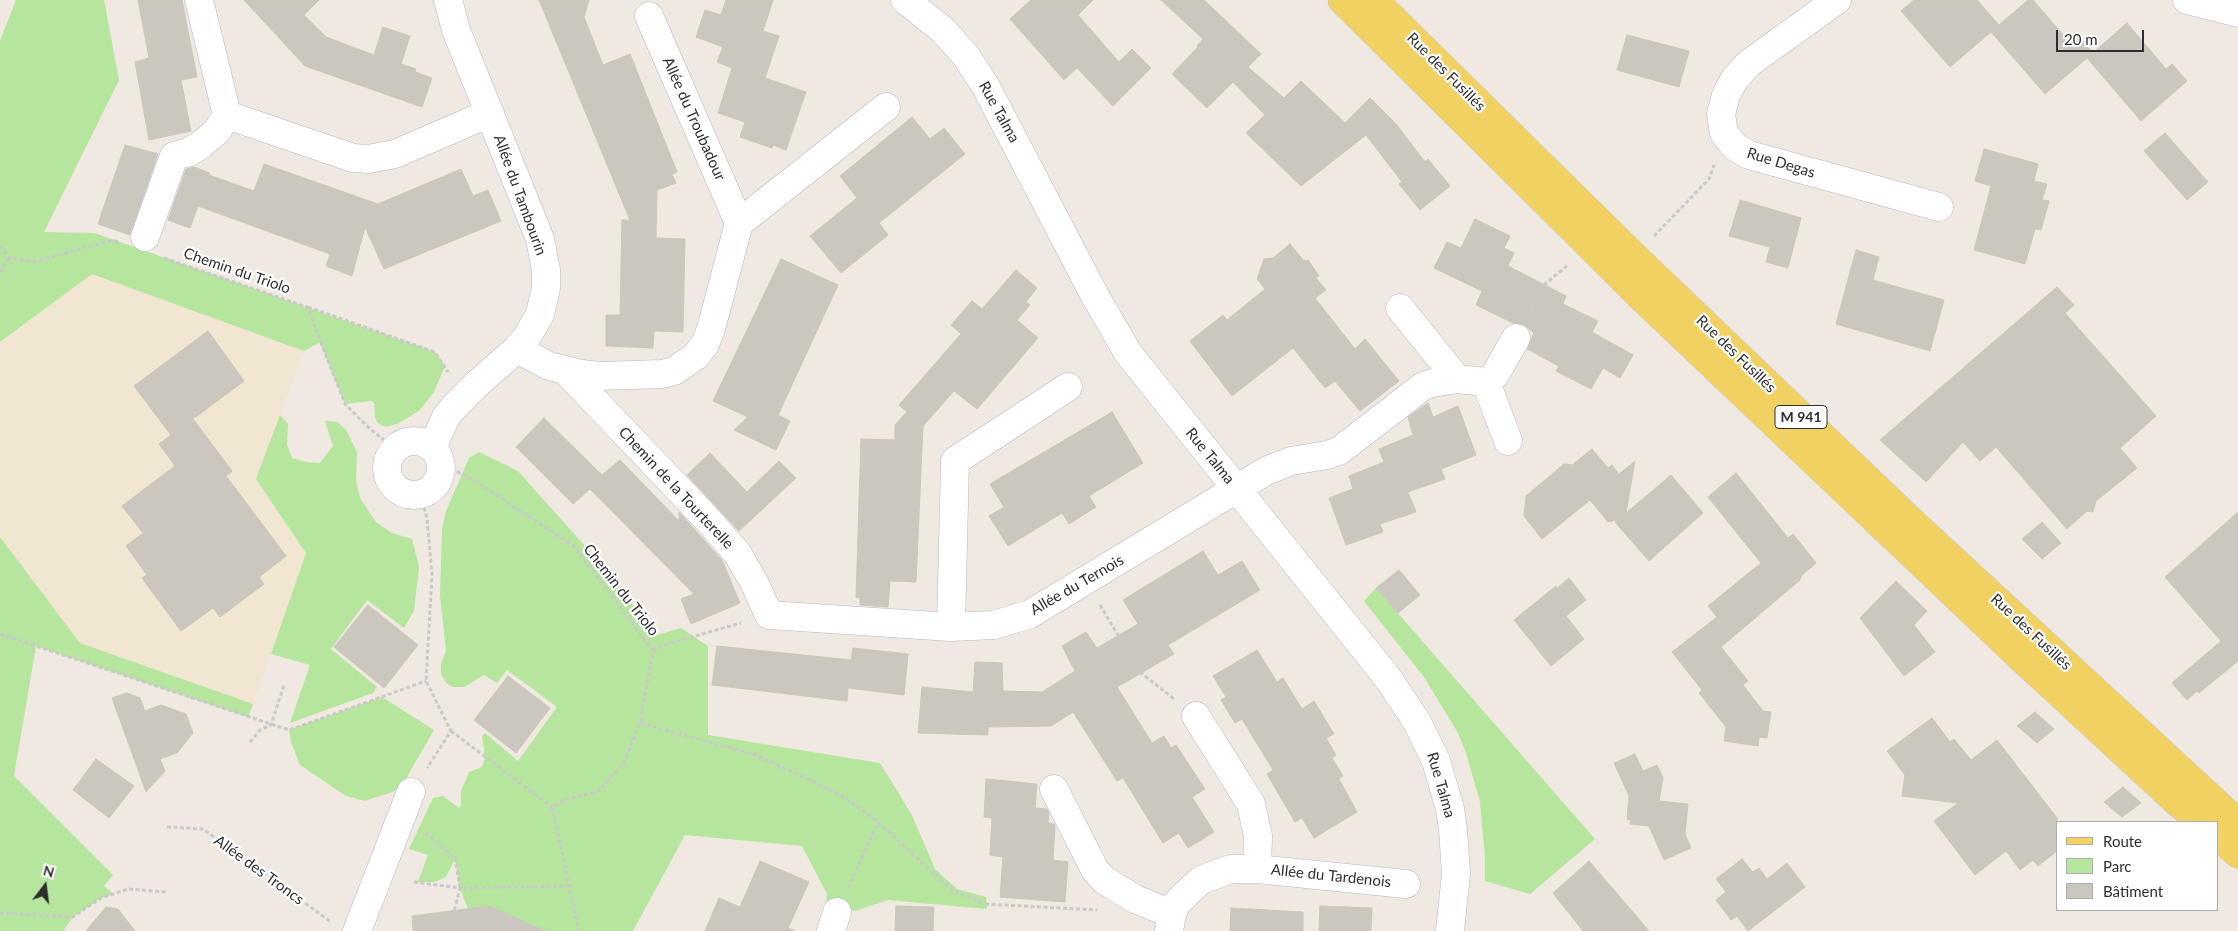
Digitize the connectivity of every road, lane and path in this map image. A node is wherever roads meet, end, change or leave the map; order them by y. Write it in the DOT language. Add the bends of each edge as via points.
graph roads {
  1 [pos="199,0"];
  2 [pos="447,0"];
  3 [pos="905,0"];
  4 [pos="1342,0"];
  5 [pos="1374,0"];
  6 [pos="1837,0"];
  7 [pos="2186,0"];
  8 [pos="2238,13"];
  9 [pos="648,16"];
  10 [pos="886,107"];
  11 [pos="490,113"];
  12 [pos="226,115"];
  13 [pos="1724,133"];
  14 [pos="1938,207"];
  15 [pos="739,223"];
  16 [pos="1651,240"];
  17 [pos="0,246"];
  18 [pos="142,246"];
  19 [pos="9,258"];
  20 [pos="1571,262"];
  21 [pos="0,273"];
  22 [pos="307,307"];
  23 [pos="1400,308"];
  24 [pos="1516,338"];
  25 [pos="516,349"];
  26 [pos="566,371"];
  27 [pos="1457,379"];
  28 [pos="1486,382"];
  29 [pos="1068,387"];
  30 [pos="463,397"];
  31 [pos="1508,441"];
  32 [pos="395,449"];
  33 [pos="436,457"];
  34 [pos="1237,489"];
  35 [pos="420,495"];
  36 [pos="1086,581"];
  37 [pos="769,615"];
  38 [pos="951,627"];
  39 [pos="0,634"];
  40 [pos="653,650"];
  41 [pos="426,681"];
  42 [pos="284,685"];
  43 [pos="1196,716"];
  44 [pos="640,723"];
  45 [pos="271,725"];
  46 [pos="450,731"];
  47 [pos="250,742"];
  48 [pos="1054,789"];
  49 [pos="407,802"];
  50 [pos="552,807"];
  51 [pos="2200,821"];
  52 [pos="878,822"];
  53 [pos="2238,823"];
  54 [pos="167,827"];
  55 [pos="2218,836"];
  56 [pos="2238,854"];
  57 [pos="1257,869"];
  58 [pos="414,882"];
  59 [pos="1406,884"];
  60 [pos="568,886"];
  61 [pos="460,888"];
  62 [pos="166,892"];
  63 [pos="1103,910"];
  64 [pos="454,911"];
  65 [pos="0,913"];
  66 [pos="834,922"];
  67 [pos="1171,922"];
  68 [pos="347,928"];
  69 [pos="579,931"];
  70 [pos="1450,931"];
  1 -- 12 [label="street"];
  2 -- 11 [label="street, Allée du Tambourin"];
  3 -- 34 [label="street, Rue Talma" via="942,30 986,85 1112,328"];
  4 -- 51 [label="main road, Rue des Fusillés / M 941" via="1641,297 2020,657"];
  5 -- 53 [label="main road, Rue des Fusillés / M 941" via="1554,179 1907,517"];
  6 -- 13 [label="street" via="1748,64 1734,80 1721,114"];
  7 -- 8 [label="street"];
  9 -- 15 [label="street, Allée du Troubadour"];
  10 -- 15 [label="street"];
  11 -- 12 [label="street" via="394,154 368,160 353,158"];
  11 -- 25 [label="street, Allée du Tambourin" via="540,239 546,270 540,314"];
  12 -- 18 [label="street" via="217,131 202,144 174,156"];
  13 -- 14 [label="street, Rue Degas" via="1735,147 1750,155"];
  13 -- 16 [label="path" via="1710,179"];
  15 -- 26 [label="street" via="711,329 696,356 674,371 662,374 599,376"];
  17 -- 19 [label="path"];
  18 -- 19 [label="path, Chemin du Triolo" via="113,240 33,262"];
  18 -- 22 [label="path, Chemin du Triolo"];
  19 -- 21 [label="path"];
  20 -- 24 [label="path" via="1545,284"];
  22 -- 30 [label="path" via="435,352"];
  22 -- 32 [label="path, Chemin du Triolo" via="344,404"];
  23 -- 27 [label="street"];
  24 -- 28 [label="street" via="1495,375"];
  25 -- 26 [label="street"];
  25 -- 30 [label="street, Allée du Tambourin"];
  26 -- 37 [label="street, Chemin de la Tourterelle" via="737,553"];
  27 -- 28 [label="street, Allée du Ternois"];
  27 -- 34 [label="street, Allée du Ternois" via="1422,387 1339,451 1279,465"];
  28 -- 31 [label="street"];
  29 -- 38 [label="street" via="955,461"];
  30 -- 33 [label="street, Allée du Tambourin" via="446,417"];
  32 -- 33 [label="street" via="413,441 423,443"];
  32 -- 35 [label="street" via="389,457 388,476 400,492"];
  33 -- 35 [label="street, Allée du Tambourin" via="440,475 429,491"];
  33 -- 40 [label="path, Chemin du Triolo" via="575,547"];
  34 -- 36 [label="street, Allée du Ternois"];
  34 -- 70 [label="street, Rue Talma" via="1387,677 1428,742 1450,809 1456,854"];
  35 -- 41 [label="path" via="427,518 432,575"];
  36 -- 38 [label="street, Allée du Ternois" via="1014,620 994,625"];
  36 -- 43 [label="path" via="1140,672"];
  37 -- 38 [label="street"];
  37 -- 40 [label="path"];
  39 -- 45 [label="path"];
  40 -- 44 [label="path, Chemin du Triolo"];
  41 -- 45 [label="path" via="289,730"];
  41 -- 46 [label="path"];
  42 -- 45 [label="path"];
  43 -- 57 [label="street, Allée du Tardenois" via="1251,804 1258,836"];
  44 -- 50 [label="path, Chemin du Triolo" via="625,761 599,790"];
  44 -- 52 [label="path" via="756,755 840,795"];
  45 -- 47 [label="path" via="260,730"];
  46 -- 49 [label="path"];
  46 -- 50 [label="path"];
  48 -- 67 [label="street, Allée du Tardenois" via="1095,870 1104,880"];
  49 -- 61 [label="path" via="455,858"];
  49 -- 68 [label="street"];
  50 -- 60 [label="path"];
  52 -- 63 [label="path" via="952,890 985,904"];
  52 -- 66 [label="path"];
  54 -- 68 [label="path, Allée des Troncs" via="203,829"];
  55 -- 56 [label="main road"];
  57 -- 59 [label="street, Allée du Tardenois"];
  57 -- 67 [label="street, Allée du Tardenois" via="1232,869 1202,880 1177,903"];
  58 -- 61 [label="path"];
  60 -- 61 [label="path"];
  60 -- 69 [label="path"];
  61 -- 64 [label="path"];
  62 -- 65 [label="path" via="128,889 100,898 73,917"];
}
